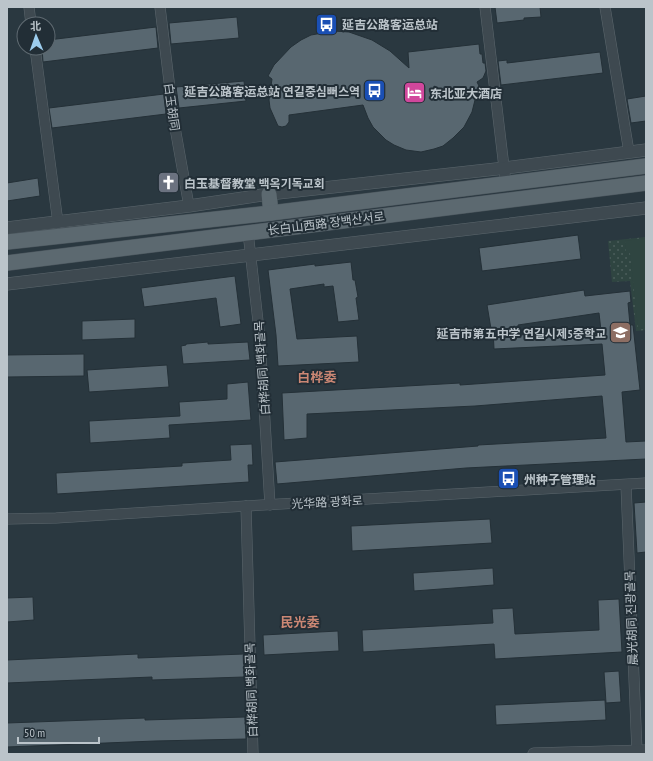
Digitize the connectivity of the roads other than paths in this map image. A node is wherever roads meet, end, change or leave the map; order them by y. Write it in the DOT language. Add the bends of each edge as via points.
graph roads {
  1 [pos="160,7"];
  2 [pos="485,7"];
  3 [pos="605,7"];
  4 [pos="35,56"];
  5 [pos="646,150"];
  6 [pos="630,152"];
  7 [pos="646,166"];
  8 [pos="505,168"];
  9 [pos="646,183"];
  10 [pos="506,184"];
  11 [pos="269,194"];
  12 [pos="189,206"];
  13 [pos="646,208"];
  14 [pos="271,213"];
  15 [pos="58,223"];
  16 [pos="7,228"];
  17 [pos="248,232"];
  18 [pos="7,242"];
  19 [pos="251,254"];
  20 [pos="7,263"];
  21 [pos="7,284"];
  22 [pos="646,483"];
  23 [pos="626,485"];
  24 [pos="270,505"];
  25 [pos="246,506"];
  26 [pos="7,519"];
  27 [pos="642,751"];
  28 [pos="253,754"];
  29 [pos="534,754"];
  1 -- 12 [label="street, 白玉胡同" via="174,122"];
  2 -- 8 [label="street"];
  3 -- 6 [label="street"];
  4 -- 15 [label="street"];
  5 -- 6 [label="street"];
  6 -- 8 [label="street"];
  7 -- 10 [label="main road, 长白山西路 장백산서로"];
  8 -- 10 [label="street"];
  8 -- 11 [label="street"];
  9 -- 17 [label="main road, 长白山西路 장백산서로"];
  10 -- 14 [label="main road, 长白山西路 장백산서로"];
  11 -- 12 [label="street"];
  11 -- 14 [label="main road"];
  12 -- 15 [label="street"];
  13 -- 19 [label="street"];
  14 -- 18 [label="main road, 长白山西路 장백산서로"];
  15 -- 16 [label="street"];
  17 -- 19 [label="street, 白桦胡同 백화골목"];
  17 -- 20 [label="main road, 长白山西路 장백산서로"];
  19 -- 21 [label="street"];
  19 -- 24 [label="street, 白桦胡同 백화골목" via="260,339"];
  22 -- 23 [label="street, 光华路 광화로"];
  23 -- 24 [label="street, 光华路 광화로"];
  23 -- 27 [label="street, 晨光胡同 진광골목"];
  24 -- 25 [label="street, 光华路 광화로"];
  25 -- 26 [label="street, 光华路 광화로" via="64,518"];
  25 -- 28 [label="street, 白桦胡同 백화골목"];
  27 -- 29 [label="street"];
}
